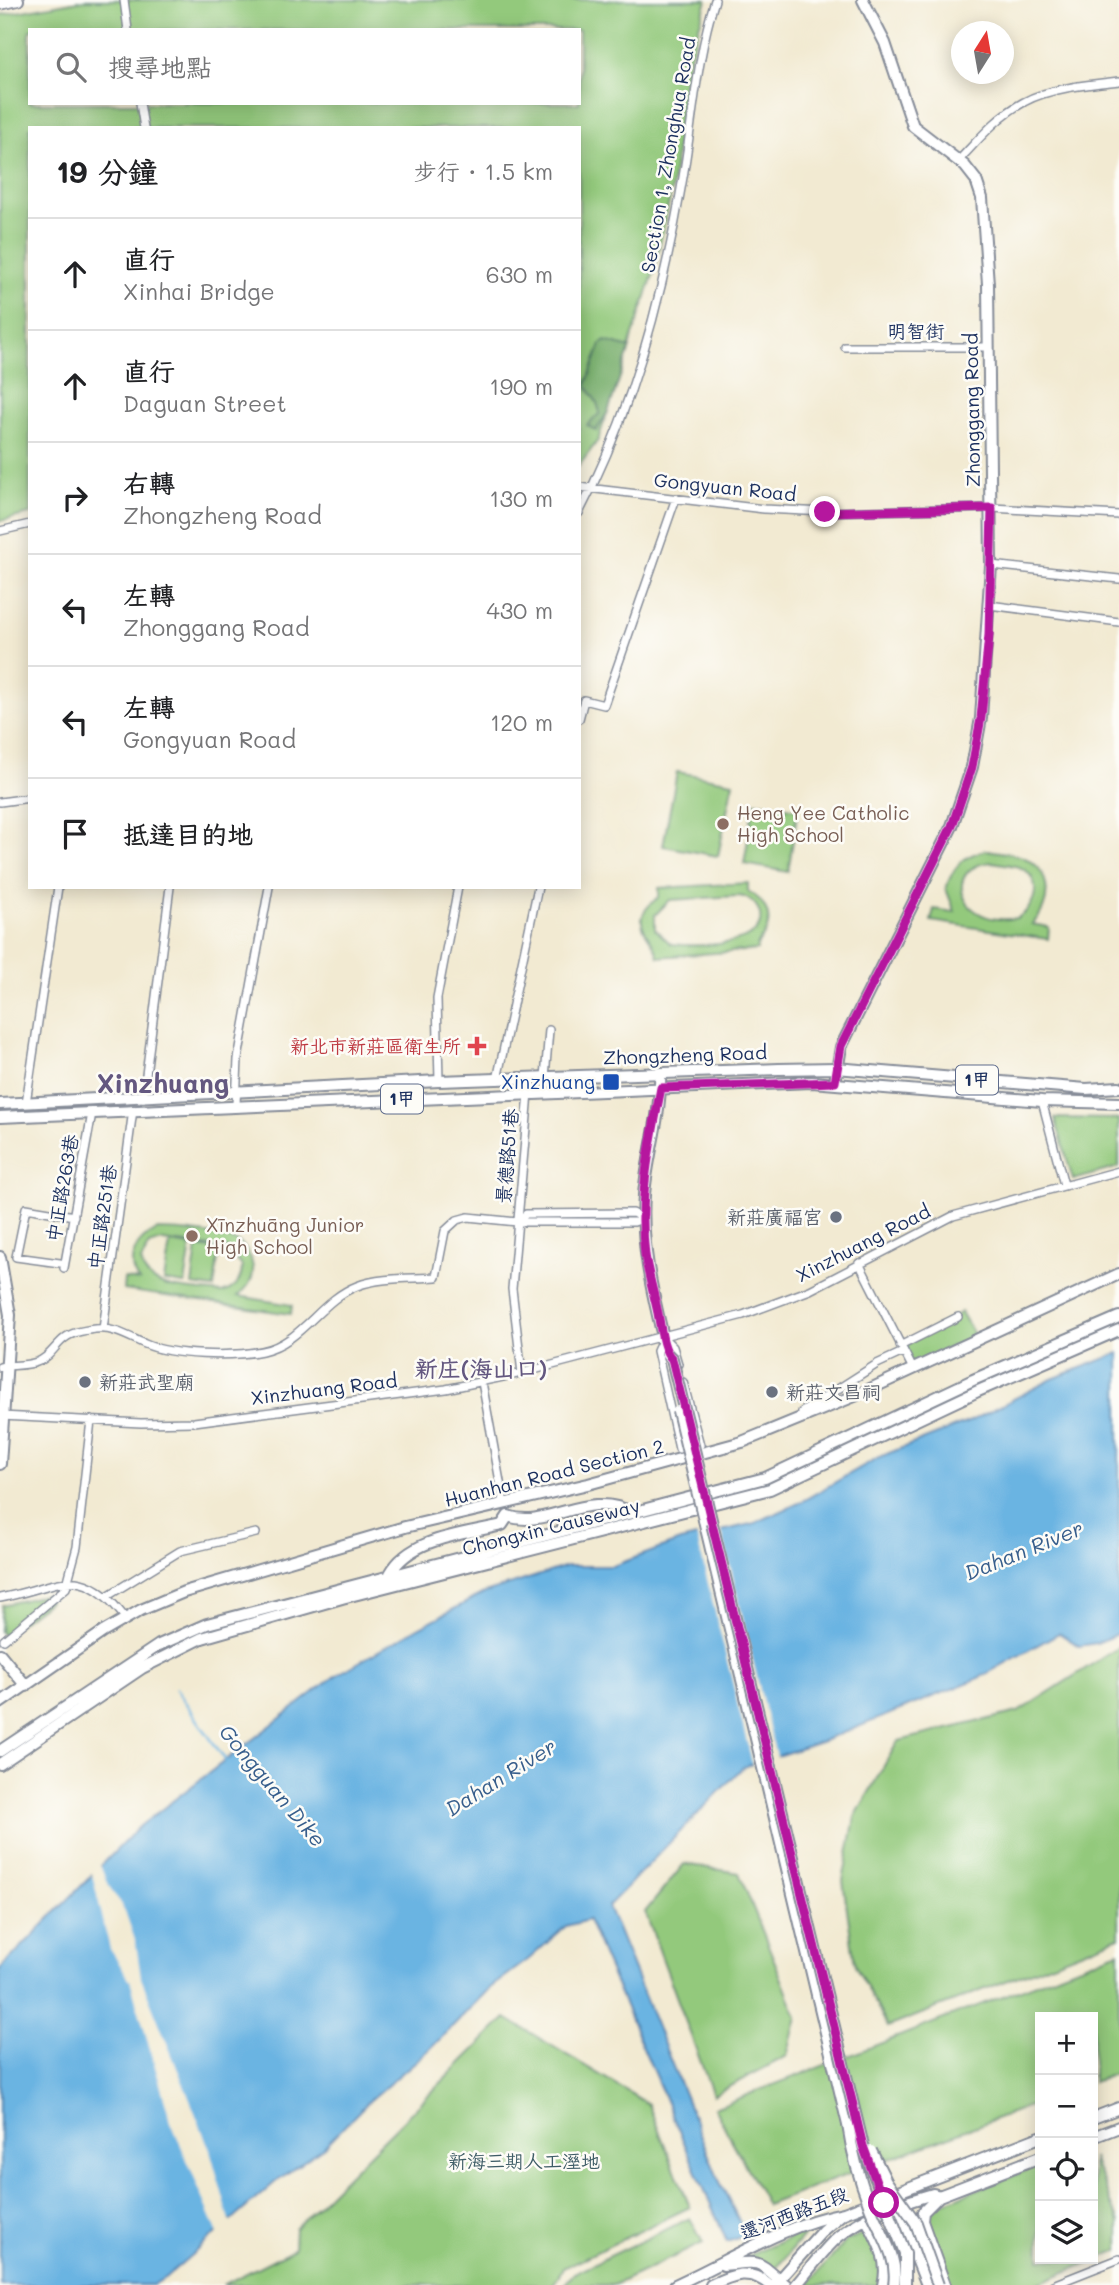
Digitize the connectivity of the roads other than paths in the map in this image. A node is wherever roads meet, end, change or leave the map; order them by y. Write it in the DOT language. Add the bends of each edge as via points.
graph roads {
  1 [pos="18,0"];
  2 [pos="124,0"];
  3 [pos="715,0"];
  4 [pos="863,0"];
  5 [pos="0,4"];
  6 [pos="128,28"];
  7 [pos="1119,81"];
  8 [pos="140,105"];
  9 [pos="144,126"];
  10 [pos="959,160"];
  11 [pos="845,347"];
  12 [pos="987,347"];
  13 [pos="581,487"];
  14 [pos="594,488"];
  15 [pos="676,498"];
  16 [pos="992,508"];
  17 [pos="581,510"];
  18 [pos="1119,515"];
  19 [pos="28,524"];
  20 [pos="0,531"];
  21 [pos="991,565"];
  22 [pos="1119,579"];
  23 [pos="989,606"];
  24 [pos="1119,622"];
  25 [pos="581,711"];
  26 [pos="28,798"];
  27 [pos="0,802"];
  28 [pos="58,889"];
  29 [pos="170,889"];
  30 [pos="269,889"];
  31 [pos="458,889"];
  32 [pos="538,889"];
  33 [pos="550,1030"];
  34 [pos="836,1068"];
  35 [pos="660,1073"];
  36 [pos="545,1077"];
  37 [pos="497,1080"];
  38 [pos="439,1082"];
  39 [pos="835,1082"];
  40 [pos="1119,1087"];
  41 [pos="661,1088"];
  42 [pos="528,1093"];
  43 [pos="143,1098"];
  44 [pos="236,1099"];
  45 [pos="1042,1101"];
  46 [pos="26,1103"];
  47 [pos="1119,1103"];
  48 [pos="0,1104"];
  49 [pos="133,1110"];
  50 [pos="92,1113"];
  51 [pos="0,1117"];
  52 [pos="1119,1171"];
  53 [pos="1064,1185"];
  54 [pos="74,1216"];
  55 [pos="643,1219"];
  56 [pos="517,1222"];
  57 [pos="0,1257"];
  58 [pos="859,1263"];
  59 [pos="1119,1274"];
  60 [pos="958,1317"];
  61 [pos="1119,1317"];
  62 [pos="103,1329"];
  63 [pos="1119,1330"];
  64 [pos="663,1338"];
  65 [pos="902,1349"];
  66 [pos="667,1354"];
  67 [pos="2,1366"];
  68 [pos="913,1369"];
  69 [pos="522,1373"];
  70 [pos="482,1382"];
  71 [pos="3,1416"];
  72 [pos="806,1418"];
  73 [pos="91,1420"];
  74 [pos="700,1444"];
  75 [pos="679,1449"];
  76 [pos="0,1464"];
  77 [pos="504,1504"];
  78 [pos="633,1513"];
  79 [pos="508,1516"];
  80 [pos="256,1533"];
  81 [pos="390,1574"];
  82 [pos="68,1580"];
  83 [pos="109,1595"];
  84 [pos="0,1598"];
  85 [pos="126,1619"];
  86 [pos="4,1640"];
  87 [pos="0,1654"];
  88 [pos="26,1686"];
  89 [pos="0,1703"];
  90 [pos="0,1751"];
  91 [pos="0,1765"];
  92 [pos="1119,2108"];
  93 [pos="1098,2116"];
  94 [pos="858,2121"];
  95 [pos="1119,2127"];
  96 [pos="1098,2135"];
  97 [pos="1038,2138"];
  98 [pos="1035,2159"];
  99 [pos="939,2196"];
  100 [pos="889,2201"];
  101 [pos="844,2213"];
  102 [pos="866,2218"];
  103 [pos="1119,2259"];
  104 [pos="717,2266"];
  105 [pos="777,2284"];
  106 [pos="675,2285"];
  107 [pos="711,2285"];
  108 [pos="796,2285"];
  109 [pos="884,2285"];
  110 [pos="894,2285"];
  111 [pos="905,2285"];
  112 [pos="926,2285"];
  113 [pos="938,2285"];
  114 [pos="945,2285"];
  115 [pos="1053,2285"];
  1 -- 5 [label="street"];
  2 -- 6 [label="street"];
  3 -- 14 [label="street, Section 1, Zhonghua Road" via="701,52 664,272 640,358"];
  4 -- 10 [label="street, Zhonggang Road" via="886,43 913,127"];
  7 -- 10 [label="street" via="1025,100 993,124"];
  8 -- 9 [label="street"];
  10 -- 12 [label="street, Zhonggang Road" via="976,180 982,198"];
  11 -- 12 [label="street, 明智街"];
  12 -- 16 [label="street, Zhonggang Road"];
  13 -- 14 [label="street, Gongyuan Road"];
  14 -- 15 [label="street, Gongyuan Road"];
  14 -- 17 [label="street, Section 1, Zhonghua Road"];
  15 -- 16 [label="street, Gongyuan Road" via="813,511"];
  15 -- 25 [label="street" via="604,705 584,700"];
  16 -- 18 [label="street, Gongyuan Road"];
  16 -- 21 [label="street, Zhonggang Road"];
  19 -- 20 [label="street"];
  21 -- 22 [label="street"];
  21 -- 23 [label="street, Zhonggang Road"];
  23 -- 24 [label="street"];
  23 -- 34 [label="street, Zhonggang Road" via="981,718 972,767 952,826 841,1046"];
  26 -- 27 [label="street"];
  28 -- 46 [label="street"];
  29 -- 43 [label="street"];
  30 -- 44 [label="street" via="240,1045"];
  31 -- 38 [label="street" via="437,998"];
  32 -- 37 [label="street"];
  33 -- 36 [label="street"];
  34 -- 35 [label="street, Zhongzheng Road / 1甲"];
  34 -- 39 [label="street, Zhonggang Road"];
  34 -- 40 [label="street, Zhongzheng Road / 1甲" via="1086,1089"];
  35 -- 36 [label="street, Zhongzheng Road / 1甲"];
  35 -- 41 [label="street"];
  36 -- 37 [label="street, Zhongzheng Road / 1甲"];
  37 -- 38 [label="street, Zhongzheng Road / 1甲"];
  38 -- 44 [label="street, Zhongzheng Road / 1甲"];
  39 -- 41 [label="street, Zhongzheng Road / 1甲"];
  39 -- 45 [label="street, Zhongzheng Road / 1甲"];
  41 -- 42 [label="street, Zhongzheng Road / 1甲"];
  41 -- 55 [label="street" via="646,1171"];
  42 -- 44 [label="street, Zhongzheng Road / 1甲"];
  42 -- 56 [label="street, 景德路51巷"];
  43 -- 44 [label="street, Zhongzheng Road / 1甲"];
  43 -- 46 [label="street, Zhongzheng Road / 1甲"];
  44 -- 49 [label="street, Zhongzheng Road / 1甲"];
  45 -- 47 [label="street, Zhongzheng Road / 1甲"];
  45 -- 53 [label="street"];
  46 -- 48 [label="street, Zhongzheng Road / 1甲"];
  49 -- 50 [label="street, Zhongzheng Road / 1甲"];
  49 -- 62 [label="street, 中正路251巷"];
  50 -- 51 [label="street, Zhongzheng Road / 1甲"];
  50 -- 54 [label="street, 中正路263巷"];
  52 -- 53 [label="street, Xinzhuang Road"];
  53 -- 58 [label="street, Xinzhuang Road" via="953,1216"];
  54 -- 54 [label="street, 中正路263巷" via="62,1266 16,1257 26,1208"];
  55 -- 56 [label="street"];
  55 -- 64 [label="street"];
  56 -- 62 [label="street" via="457,1220 445,1231 436,1278 357,1286 281,1346 250,1353 189,1352"];
  56 -- 69 [label="street, 景德路51巷" via="512,1289"];
  57 -- 67 [label="street" via="10,1315"];
  58 -- 64 [label="street, Xinzhuang Road" via="810,1290"];
  58 -- 65 [label="street"];
  59 -- 68 [label="street, Huanhan Road Section 2"];
  60 -- 65 [label="street"];
  61 -- 78 [label="street, Chongxin Causeway" via="961,1385 765,1478"];
  62 -- 67 [label="street" via="71,1334 37,1362"];
  63 -- 91 [label="street, Chongxin Causeway" via="769,1489 202,1638 142,1668"];
  64 -- 66 [label="street"];
  64 -- 69 [label="street, Xinzhuang Road"];
  64 -- 74 [label="street" via="673,1347"];
  64 -- 75 [label="street" via="657,1351"];
  65 -- 68 [label="street"];
  65 -- 72 [label="street" via="802,1412"];
  66 -- 94 [label="street, bridge" via="672,1359"];
  66 -- 110 [label="street, bridge" via="853,2153 892,2256"];
  67 -- 71 [label="street"];
  68 -- 72 [label="street, Huanhan Road Section 2"];
  69 -- 70 [label="street, Xinzhuang Road"];
  70 -- 73 [label="street, Xinzhuang Road" via="194,1422"];
  70 -- 77 [label="street"];
  71 -- 73 [label="street, Xinzhuang Road"];
  71 -- 76 [label="street"];
  72 -- 77 [label="street, Huanhan Road Section 2" via="711,1452"];
  73 -- 82 [label="street" via="77,1547"];
  77 -- 79 [label="street"];
  77 -- 85 [label="street, Huanhan Road Section 2" via="405,1527 184,1592"];
  78 -- 79 [label="street" via="623,1507 591,1503 521,1521"];
  78 -- 81 [label="street, Chongxin Causeway"];
  79 -- 81 [label="street" via="502,1525 418,1546"];
  80 -- 83 [label="street" via="180,1551"];
  81 -- 90 [label="street, Chongxin Causeway" via="185,1633 138,1658"];
  82 -- 83 [label="street"];
  82 -- 84 [label="street"];
  82 -- 86 [label="street" via="66,1588"];
  83 -- 85 [label="street"];
  85 -- 88 [label="street, Huanhan Road Section 2"];
  87 -- 88 [label="street"];
  88 -- 89 [label="street, Huanhan Road Section 2"];
  92 -- 93 [label="street"];
  94 -- 111 [label="street, bridge" via="870,2167 905,2253"];
  94 -- 113 [label="street, bridge" via="882,2174 916,2223"];
  95 -- 96 [label="street"];
  97 -- 100 [label="street"];
  98 -- 99 [label="street"];
  99 -- 100 [label="street"];
  99 -- 114 [label="street" via="922,2212 922,2221"];
  100 -- 101 [label="street, 還河西路五段"];
  100 -- 102 [label="street"];
  100 -- 112 [label="street"];
  101 -- 104 [label="street, 還河西路五段" via="826,2216"];
  101 -- 105 [label="street" via="823,2230"];
  102 -- 108 [label="street" via="839,2237"];
  102 -- 109 [label="street" via="883,2252"];
  103 -- 115 [label="street"];
  104 -- 105 [label="street" via="757,2262"];
  104 -- 106 [label="street"];
  105 -- 107 [label="street" via="743,2273"];
}
